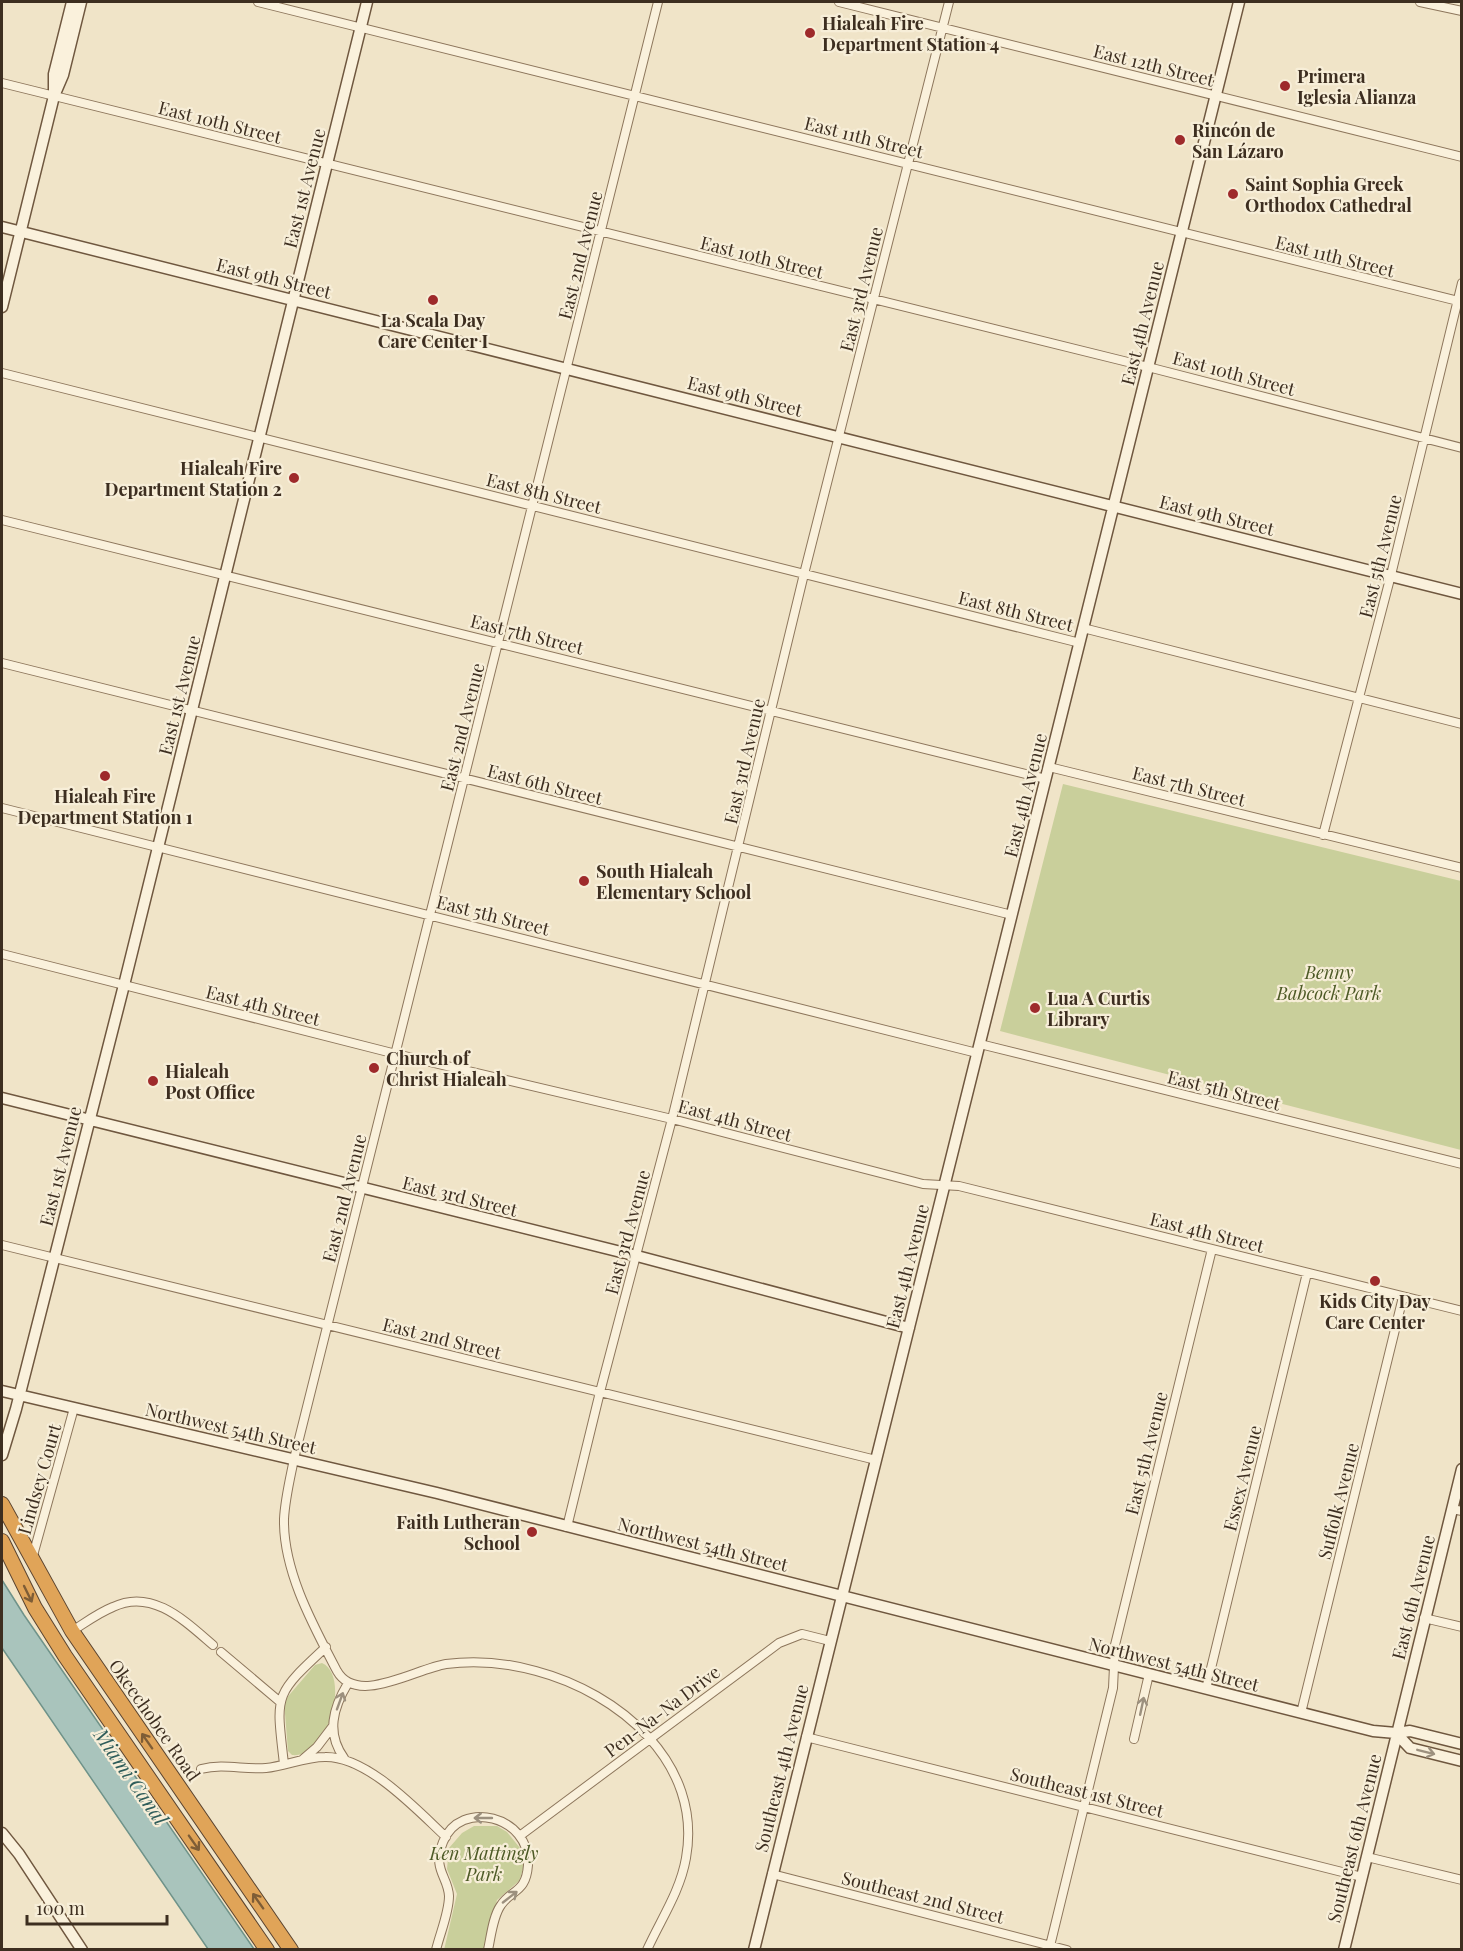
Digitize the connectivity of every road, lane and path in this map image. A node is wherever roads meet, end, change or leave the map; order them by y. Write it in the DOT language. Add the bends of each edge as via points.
graph roads {
  1 [pos="72,2"];
  2 [pos="81,2"];
  3 [pos="258,2"];
  4 [pos="368,2"];
  5 [pos="658,2"];
  6 [pos="839,2"];
  7 [pos="949,2"];
  8 [pos="1239,2"];
  9 [pos="1420,2"];
  10 [pos="1461,12"];
  11 [pos="361,27"];
  12 [pos="943,27"];
  13 [pos="2,83"];
  14 [pos="54,96"];
  15 [pos="635,96"];
  16 [pos="1216,96"];
  17 [pos="1461,157"];
  18 [pos="909,163"];
  19 [pos="327,164"];
  20 [pos="2,227"];
  21 [pos="21,232"];
  22 [pos="601,233"];
  23 [pos="1181,234"];
  24 [pos="1461,283"];
  25 [pos="874,299"];
  26 [pos="293,300"];
  27 [pos="1459,301"];
  28 [pos="2,307"];
  29 [pos="1148,367"];
  30 [pos="567,368"];
  31 [pos="2,373"];
  32 [pos="260,437"];
  33 [pos="840,437"];
  34 [pos="1424,438"];
  35 [pos="1461,448"];
  36 [pos="533,505"];
  37 [pos="1113,507"];
  38 [pos="2,520"];
  39 [pos="225,574"];
  40 [pos="804,574"];
  41 [pos="1391,575"];
  42 [pos="1461,594"];
  43 [pos="1083,628"];
  44 [pos="499,642"];
  45 [pos="1080,643"];
  46 [pos="2,663"];
  47 [pos="1359,698"];
  48 [pos="192,710"];
  49 [pos="771,710"];
  50 [pos="1461,724"];
  51 [pos="1049,767"];
  52 [pos="464,779"];
  53 [pos="1046,779"];
  54 [pos="2,808"];
  55 [pos="1323,835"];
  56 [pos="158,846"];
  57 [pos="738,847"];
  58 [pos="1461,868"];
  59 [pos="430,914"];
  60 [pos="1012,915"];
  61 [pos="2,954"];
  62 [pos="705,984"];
  63 [pos="124,985"];
  64 [pos="978,1048"];
  65 [pos="396,1054"];
  66 [pos="2,1098"];
  67 [pos="88,1119"];
  68 [pos="672,1119"];
  69 [pos="1461,1164"];
  70 [pos="944,1187"];
  71 [pos="362,1189"];
  72 [pos="2,1245"];
  73 [pos="1212,1249"];
  74 [pos="637,1256"];
  75 [pos="54,1258"];
  76 [pos="1307,1273"];
  77 [pos="1403,1297"];
  78 [pos="1461,1311"];
  79 [pos="328,1325"];
  80 [pos="909,1328"];
  81 [pos="2,1391"];
  82 [pos="600,1392"];
  83 [pos="19,1395"];
  84 [pos="74,1408"];
  85 [pos="2,1455"];
  86 [pos="294,1459"];
  87 [pos="876,1460"];
  88 [pos="1461,1469"];
  89 [pos="2,1504"];
  90 [pos="1457,1510"];
  91 [pos="567,1527"];
  92 [pos="2,1541"];
  93 [pos="32,1559"];
  94 [pos="841,1595"];
  95 [pos="1424,1618"];
  96 [pos="1461,1627"];
  97 [pos="72,1631"];
  98 [pos="830,1641"];
  99 [pos="213,1645"];
  100 [pos="326,1647"];
  101 [pos="221,1652"];
  102 [pos="1113,1665"];
  103 [pos="1149,1674"];
  104 [pos="348,1683"];
  105 [pos="1206,1689"];
  106 [pos="279,1701"];
  107 [pos="1301,1713"];
  108 [pos="333,1725"];
  109 [pos="1396,1733"];
  110 [pos="806,1737"];
  111 [pos="1134,1739"];
  112 [pos="651,1740"];
  113 [pos="1461,1744"];
  114 [pos="345,1758"];
  115 [pos="302,1760"];
  116 [pos="1461,1761"];
  117 [pos="284,1764"];
  118 [pos="201,1769"];
  119 [pos="1084,1807"];
  120 [pos="2,1833"];
  121 [pos="521,1835"];
  122 [pos="446,1837"];
  123 [pos="1367,1857"];
  124 [pos="772,1874"];
  125 [pos="1362,1877"];
  126 [pos="1461,1880"];
  127 [pos="1049,1947"];
  128 [pos="78,1948"];
  129 [pos="267,1950"];
  130 [pos="291,1950"];
  131 [pos="436,1950"];
  132 [pos="488,1950"];
  133 [pos="646,1950"];
  134 [pos="754,1950"];
  135 [pos="1067,1950"];
  136 [pos="1344,1950"];
  1 -- 14 [label="main road" via="54,74"];
  2 -- 14 [label="main road"];
  3 -- 11 [label="street, East 11th Street"];
  4 -- 11 [label="main road, East 1st Avenue"];
  5 -- 15 [label="street, East 2nd Avenue"];
  6 -- 12 [label="street, East 12th Street"];
  7 -- 12 [label="street, East 3rd Avenue"];
  8 -- 16 [label="main road, East 4th Avenue"];
  9 -- 10 [label="street"];
  11 -- 15 [label="street, East 11th Street"];
  11 -- 19 [label="main road, East 1st Avenue"];
  12 -- 16 [label="street, East 12th Street"];
  12 -- 18 [label="street, East 3rd Avenue"];
  13 -- 14 [label="street, East 10th Street"];
  14 -- 19 [label="street, East 10th Street"];
  14 -- 21 [label="main road"];
  15 -- 18 [label="street, East 11th Street"];
  15 -- 22 [label="street, East 2nd Avenue"];
  16 -- 17 [label="street, East 12th Street"];
  16 -- 23 [label="main road, East 4th Avenue"];
  18 -- 23 [label="street, East 11th Street"];
  18 -- 25 [label="street, East 3rd Avenue"];
  19 -- 22 [label="street, East 10th Street"];
  19 -- 26 [label="main road, East 1st Avenue"];
  20 -- 21 [label="main road, East 9th Street"];
  21 -- 26 [label="main road, East 9th Street"];
  21 -- 28 [label="main road"];
  22 -- 25 [label="street, East 10th Street"];
  22 -- 30 [label="street, East 2nd Avenue"];
  23 -- 27 [label="street, East 11th Street"];
  23 -- 29 [label="main road, East 4th Avenue"];
  24 -- 27 [label="street, East 5th Avenue"];
  25 -- 29 [label="street, East 10th Street"];
  25 -- 33 [label="street, East 3rd Avenue"];
  26 -- 30 [label="main road, East 9th Street"];
  26 -- 32 [label="main road, East 1st Avenue"];
  27 -- 34 [label="street, East 5th Avenue"];
  29 -- 34 [label="street, East 10th Street"];
  29 -- 37 [label="main road, East 4th Avenue"];
  30 -- 33 [label="main road, East 9th Street"];
  30 -- 36 [label="street, East 2nd Avenue"];
  31 -- 32 [label="street, East 8th Street"];
  32 -- 36 [label="street, East 8th Street"];
  32 -- 39 [label="main road, East 1st Avenue"];
  33 -- 37 [label="main road, East 9th Street"];
  33 -- 40 [label="street, East 3rd Avenue"];
  34 -- 35 [label="street, East 10th Street"];
  34 -- 41 [label="street, East 5th Avenue"];
  36 -- 40 [label="street, East 8th Street"];
  36 -- 44 [label="street, East 2nd Avenue"];
  37 -- 41 [label="main road, East 9th Street"];
  37 -- 43 [label="main road, East 4th Avenue"];
  38 -- 39 [label="street, East 7th Street"];
  39 -- 44 [label="street, East 7th Street"];
  39 -- 48 [label="main road, East 1st Avenue"];
  40 -- 45 [label="street, East 8th Street"];
  40 -- 49 [label="street, East 3rd Avenue"];
  41 -- 42 [label="main road, East 9th Street"];
  41 -- 47 [label="street, East 5th Avenue"];
  43 -- 45 [label="main road, East 4th Avenue"];
  43 -- 47 [label="street, East 8th Street"];
  44 -- 49 [label="street, East 7th Street"];
  44 -- 52 [label="street, East 2nd Avenue"];
  45 -- 51 [label="main road, East 4th Avenue"];
  46 -- 48 [label="street, East 6th Street"];
  47 -- 50 [label="street, East 8th Street"];
  47 -- 55 [label="street, East 5th Avenue"];
  48 -- 52 [label="street, East 6th Street"];
  48 -- 56 [label="main road, East 1st Avenue"];
  49 -- 53 [label="street, East 7th Street"];
  49 -- 57 [label="street, East 3rd Avenue"];
  51 -- 53 [label="main road, East 4th Avenue"];
  51 -- 55 [label="street, East 7th Street"];
  52 -- 57 [label="street, East 6th Street"];
  52 -- 59 [label="street, East 2nd Avenue"];
  53 -- 60 [label="main road, East 4th Avenue"];
  54 -- 56 [label="street, East 5th Street"];
  55 -- 58 [label="street, East 7th Street"];
  56 -- 59 [label="street, East 5th Street"];
  56 -- 63 [label="main road, East 1st Avenue"];
  57 -- 60 [label="street, East 6th Street"];
  57 -- 62 [label="street, East 3rd Avenue"];
  59 -- 62 [label="street, East 5th Street"];
  59 -- 65 [label="street, East 2nd Avenue"];
  60 -- 64 [label="main road, East 4th Avenue"];
  61 -- 63 [label="street, East 4th Street"];
  62 -- 64 [label="street, East 5th Street"];
  62 -- 68 [label="street, East 3rd Avenue"];
  63 -- 65 [label="street, East 4th Street"];
  63 -- 67 [label="main road, East 1st Avenue"];
  64 -- 69 [label="street, East 5th Street"];
  64 -- 70 [label="main road, East 4th Avenue"];
  65 -- 68 [label="street, East 4th Street"];
  65 -- 71 [label="street, East 2nd Avenue"];
  66 -- 67 [label="main road, East 3rd Street"];
  67 -- 71 [label="main road, East 3rd Street"];
  67 -- 75 [label="main road, East 1st Avenue"];
  68 -- 70 [label="street, East 4th Street"];
  68 -- 74 [label="street, East 3rd Avenue"];
  70 -- 73 [label="street, East 4th Street" via="959,1186"];
  70 -- 80 [label="main road, East 4th Avenue"];
  71 -- 74 [label="main road, East 3rd Street"];
  71 -- 79 [label="street, East 2nd Avenue"];
  72 -- 75 [label="street, East 2nd Street"];
  73 -- 76 [label="street, East 4th Street"];
  73 -- 102 [label="street, East 5th Avenue"];
  74 -- 80 [label="main road, East 3rd Street"];
  74 -- 82 [label="street, East 3rd Avenue"];
  75 -- 79 [label="street, East 2nd Street"];
  75 -- 83 [label="main road, East 1st Avenue"];
  76 -- 77 [label="street, East 4th Street"];
  76 -- 105 [label="street, Essex Avenue"];
  77 -- 78 [label="street, East 4th Street"];
  77 -- 107 [label="street, Suffolk Avenue"];
  79 -- 82 [label="street, East 2nd Street"];
  79 -- 86 [label="street, East 2nd Avenue"];
  80 -- 87 [label="main road, East 4th Avenue"];
  81 -- 83 [label="main road, Northwest 54th Street"];
  82 -- 87 [label="street, East 2nd Street"];
  82 -- 91 [label="street, East 3rd Avenue"];
  83 -- 84 [label="main road, Northwest 54th Street"];
  83 -- 85 [label="main road, East 1st Avenue"];
  84 -- 86 [label="main road, Northwest 54th Street"];
  84 -- 93 [label="street, Lindsey Court"];
  86 -- 91 [label="main road, Northwest 54th Street"];
  86 -- 100 [label="street, East 2nd Avenue" via="284,1517 286,1550 294,1578"];
  87 -- 94 [label="main road, East 4th Avenue"];
  88 -- 90 [label="main road, East 6th Avenue"];
  89 -- 93 [label="highway, Okeechobee Road"];
  90 -- 95 [label="main road, East 6th Avenue"];
  91 -- 94 [label="main road, Northwest 54th Street"];
  92 -- 129 [label="highway, Okeechobee Road, one-way" via="35,1608 65,1656"];
  93 -- 97 [label="highway, Okeechobee Road"];
  94 -- 98 [label="main road, Southeast 4th Avenue"];
  94 -- 102 [label="main road, Northwest 54th Street"];
  95 -- 96 [label="street"];
  95 -- 109 [label="main road, East 6th Avenue"];
  97 -- 99 [label="street" via="115,1606 143,1603 174,1612"];
  130 -- 97 [label="highway, Okeechobee Road, one-way"];
  98 -- 110 [label="main road, Southeast 4th Avenue"];
  98 -- 112 [label="street, Pen-Na-Na Drive" via="802,1634 784,1640"];
  100 -- 104 [label="street, East 2nd Avenue" via="339,1675"];
  100 -- 106 [label="street" via="287,1686"];
  101 -- 106 [label="street"];
  102 -- 103 [label="main road, Northwest 54th Street"];
  102 -- 119 [label="street, East 5th Avenue" via="1113,1688"];
  103 -- 105 [label="main road, Northwest 54th Street"];
  111 -- 103 [label="street, one-way"];
  108 -- 104 [label="street, one-way"];
  104 -- 112 [label="street" via="375,1685 447,1664 514,1666 557,1677 589,1691"];
  105 -- 107 [label="main road, Northwest 54th Street"];
  106 -- 117 [label="street"];
  107 -- 109 [label="main road, Northwest 54th Street"];
  108 -- 114 [label="street" via="333,1740"];
  108 -- 115 [label="street"];
  109 -- 113 [label="main road, Northwest 54th Street" via="1410,1731"];
  109 -- 116 [label="main road, Northwest 54th Street, one-way" via="1410,1748"];
  109 -- 123 [label="main road, Southeast 6th Avenue"];
  110 -- 119 [label="street, Southeast 1st Street"];
  110 -- 124 [label="main road, Southeast 4th Avenue"];
  112 -- 121 [label="street, Pen-Na-Na Drive"];
  112 -- 133 [label="street" via="666,1756 680,1785 687,1844 675,1894"];
  114 -- 115 [label="street"];
  114 -- 122 [label="street" via="379,1779"];
  115 -- 117 [label="street"];
  117 -- 118 [label="street"];
  119 -- 125 [label="street, Southeast 1st Street"];
  119 -- 127 [label="street, East 5th Avenue"];
  120 -- 128 [label="main road"];
  121 -- 122 [label="street, one-way" via="506,1823 482,1817 463,1822"];
  132 -- 121 [label="street, one-way" via="499,1907 516,1893 526,1877 528,1855"];
  122 -- 131 [label="street" via="440,1864 449,1898"];
  123 -- 125 [label="main road, Southeast 6th Avenue"];
  123 -- 126 [label="street"];
  124 -- 127 [label="street, Southeast 2nd Street"];
  124 -- 134 [label="main road, Southeast 4th Avenue"];
  125 -- 136 [label="main road, Southeast 6th Avenue"];
  127 -- 135 [label="street, Southeast 2nd Street"];
}
